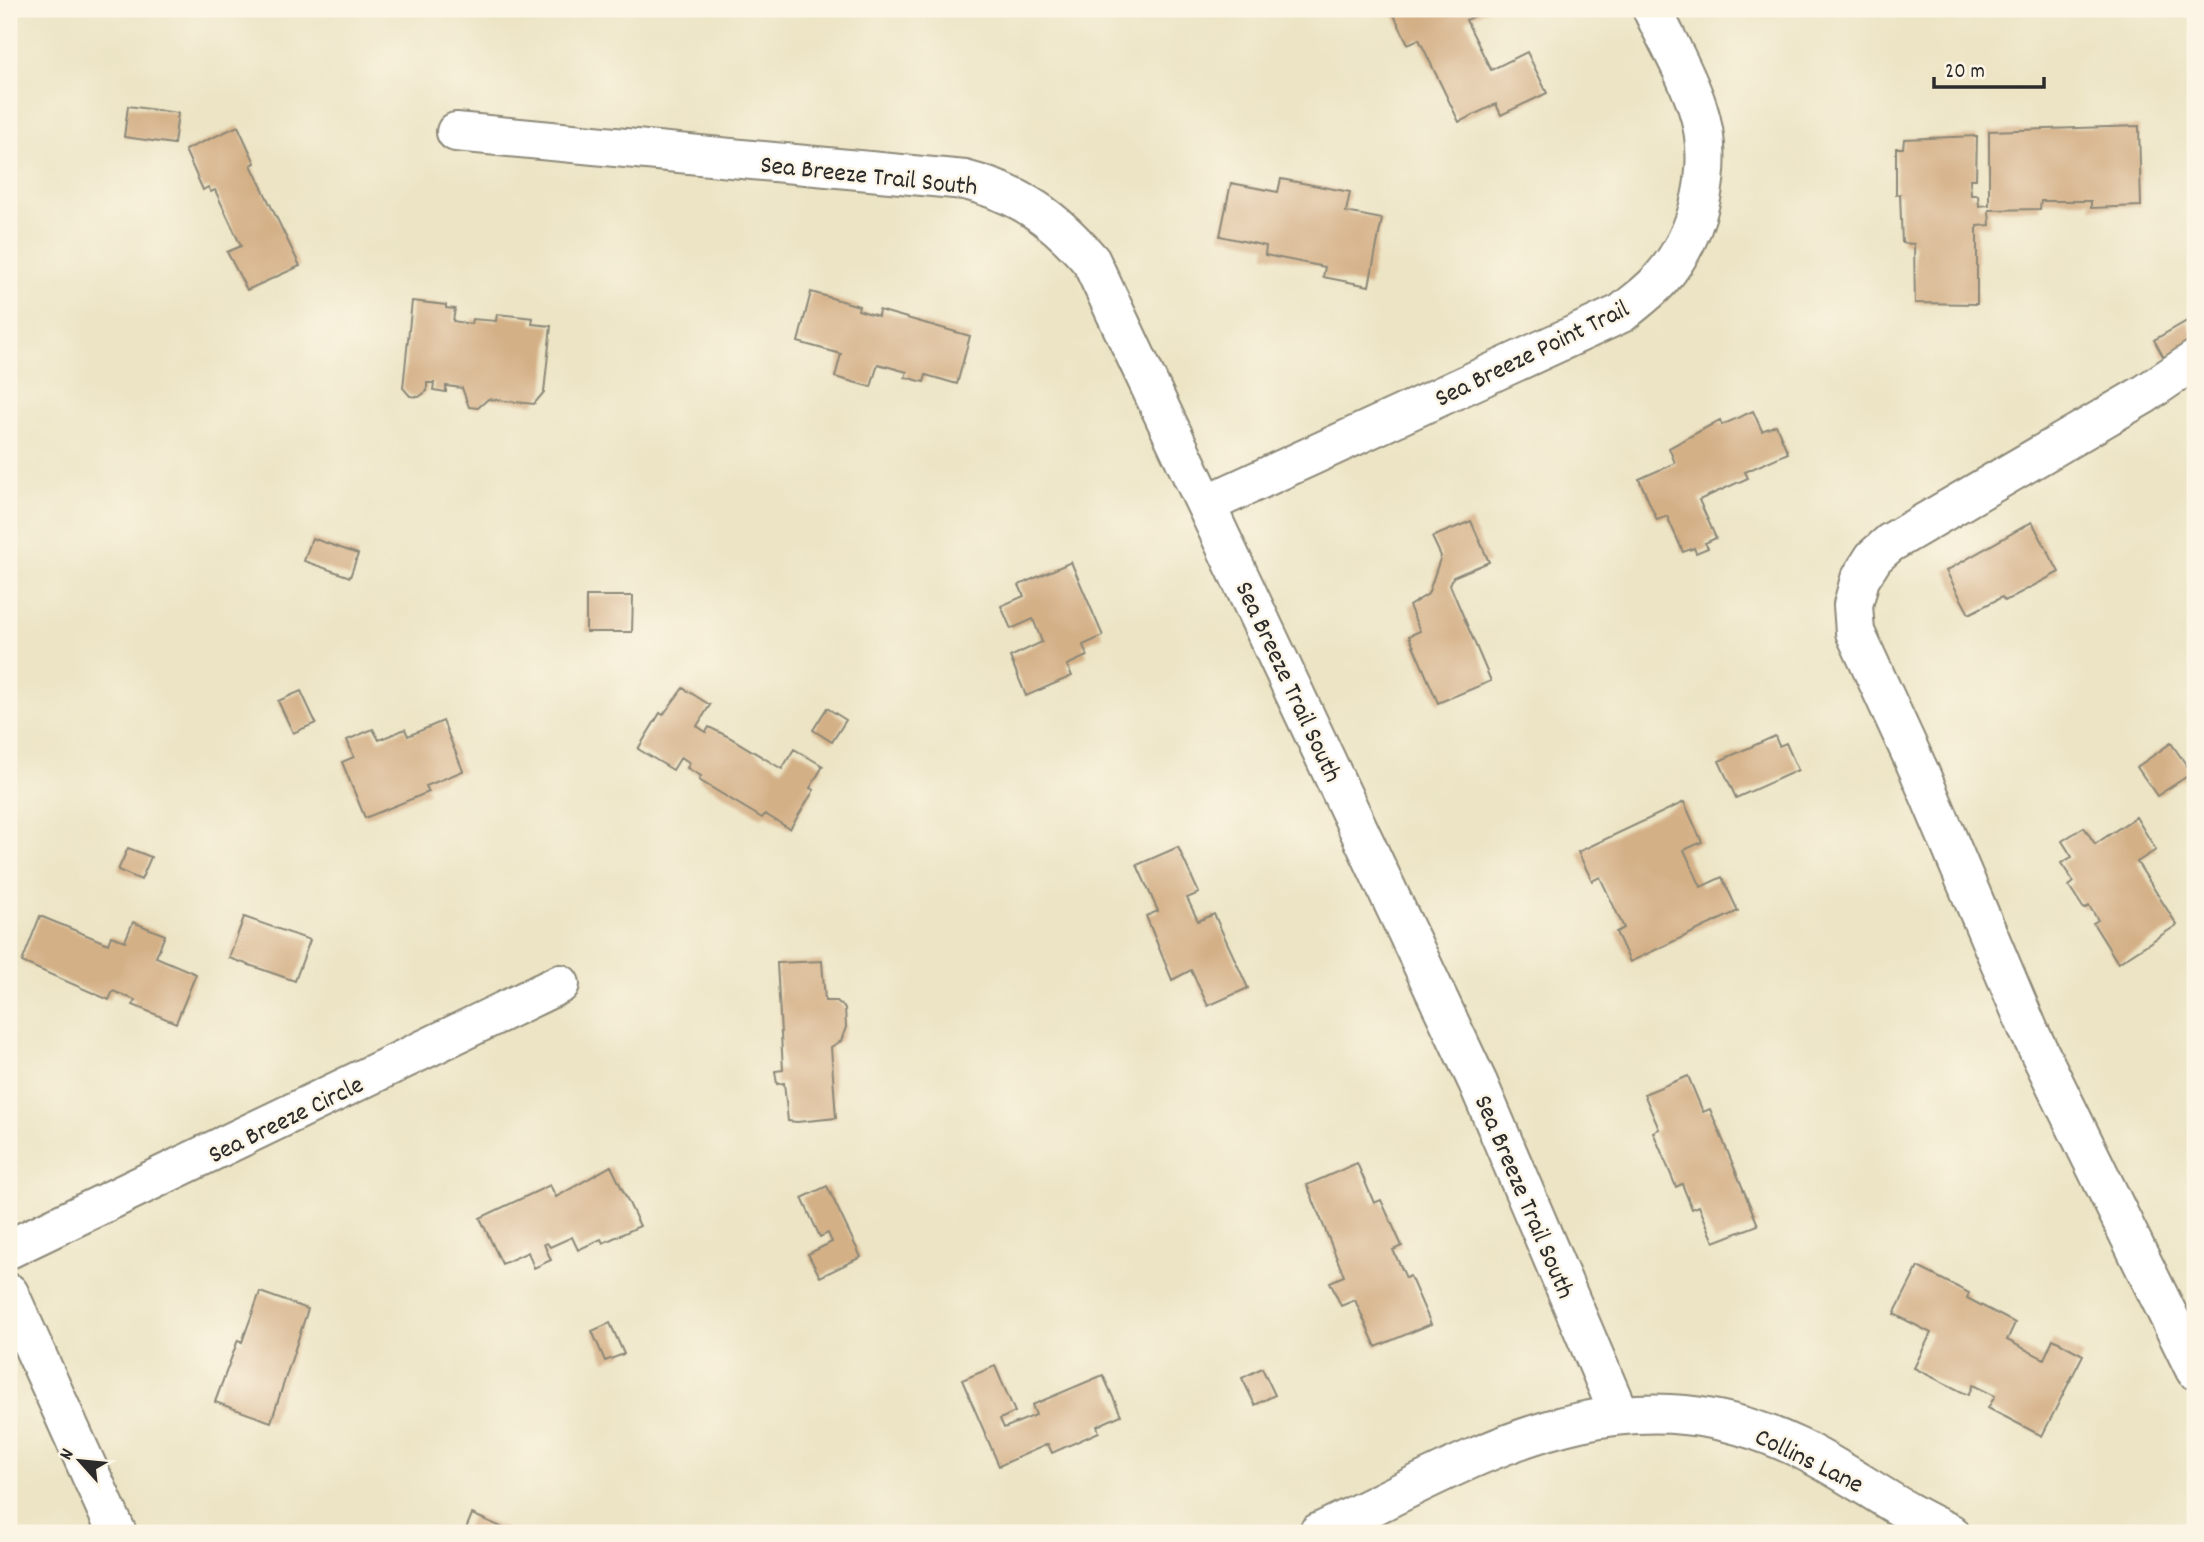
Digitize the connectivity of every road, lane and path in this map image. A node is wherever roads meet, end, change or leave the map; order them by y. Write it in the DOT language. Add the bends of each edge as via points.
graph roads {
  1 [pos="1652,9"];
  2 [pos="456,132"];
  3 [pos="2195,360"];
  4 [pos="1207,504"];
  5 [pos="560,984"];
  6 [pos="9,1249"];
  7 [pos="9,1293"];
  8 [pos="2195,1370"];
  9 [pos="1619,1414"];
  10 [pos="117,1533"];
  11 [pos="1318,1533"];
  12 [pos="1950,1533"];
  1 -- 4 [label="street, Sea Breeze Point Trail" via="1697,105 1706,159 1692,229 1658,282 1622,313"];
  2 -- 4 [label="street, Sea Breeze Trail South" via="965,180 997,189 1065,230 1091,261"];
  3 -- 8 [label="street" via="1890,543 1860,579 1853,605 1855,632 2029,1031"];
  4 -- 9 [label="street, Sea Breeze Trail South" via="1478,1083"];
  5 -- 6 [label="street, Sea Breeze Circle"];
  7 -- 10 [label="street"];
  9 -- 11 [label="street" via="1555,1426 1495,1446"];
  9 -- 12 [label="street, Collins Lane" via="1678,1413 1731,1423 1796,1447"];
}
